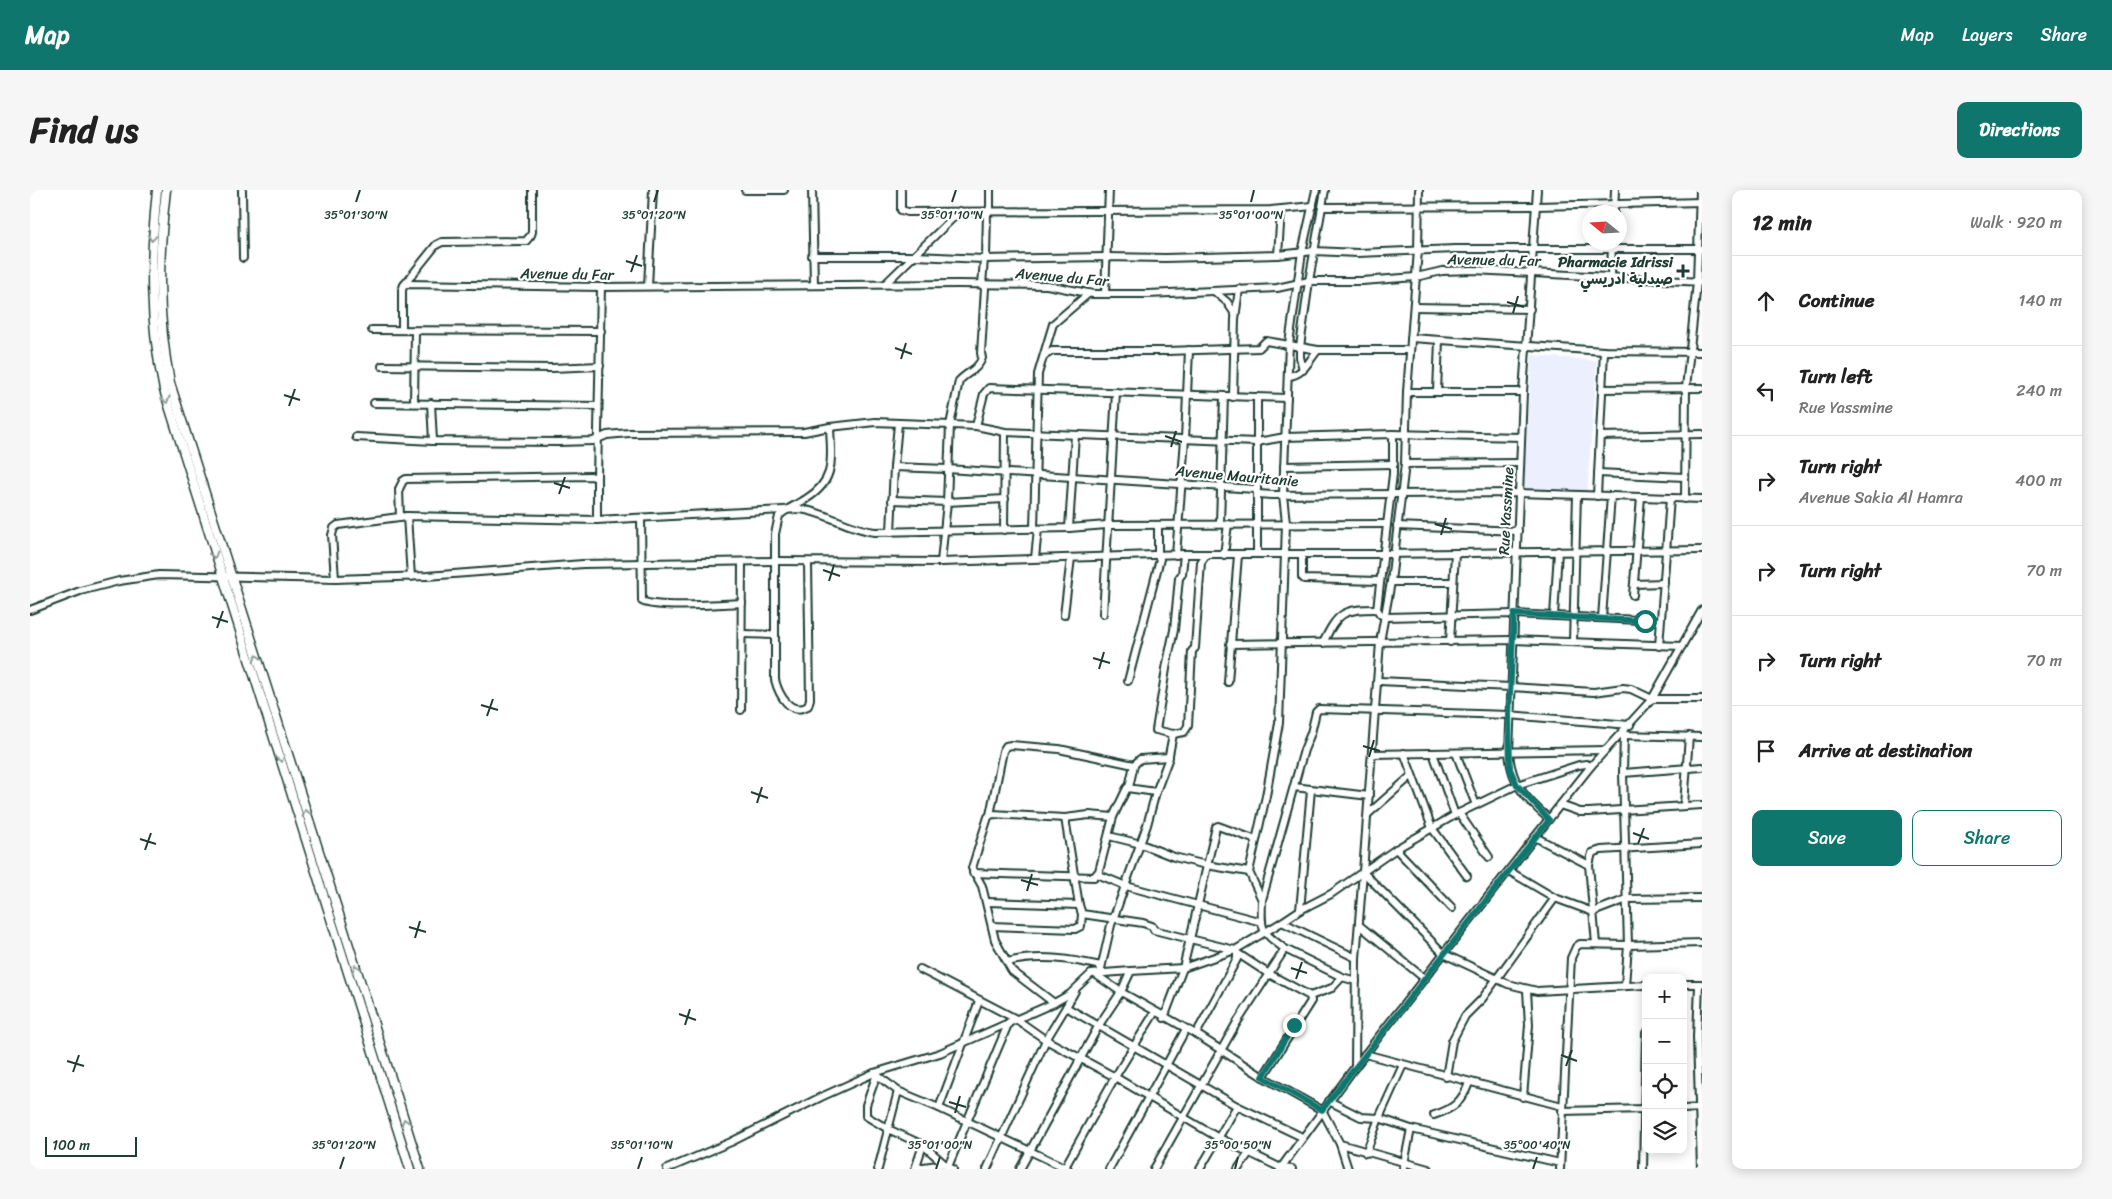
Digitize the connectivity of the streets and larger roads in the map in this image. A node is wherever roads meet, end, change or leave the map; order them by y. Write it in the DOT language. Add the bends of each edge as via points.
graph roads {
  1 [pos="157,190"];
  2 [pos="166,190"];
  3 [pos="242,190"];
  4 [pos="532,190"];
  5 [pos="653,190"];
  6 [pos="745,190"];
  7 [pos="784,190"];
  8 [pos="812,190"];
  9 [pos="901,190"];
  10 [pos="990,190"];
  11 [pos="1109,190"];
  12 [pos="1316,190"];
  13 [pos="1325,190"];
  14 [pos="1419,190"];
  15 [pos="1537,190"];
  16 [pos="1615,190"];
  17 [pos="1700,190"];
  18 [pos="1701,202"];
  19 [pos="1614,204"];
  20 [pos="1314,206"];
  21 [pos="1419,206"];
  22 [pos="1536,206"];
  23 [pos="1323,207"];
  24 [pos="1281,210"];
  25 [pos="960,211"];
  26 [pos="1108,211"];
  27 [pos="987,212"];
  28 [pos="1700,249"];
  29 [pos="1418,250"];
  30 [pos="1534,250"];
  31 [pos="1582,250"];
  32 [pos="1612,250"];
  33 [pos="1627,250"];
  34 [pos="1314,251"];
  35 [pos="1302,252"];
  36 [pos="1278,255"];
  37 [pos="812,256"];
  38 [pos="915,256"];
  39 [pos="1106,257"];
  40 [pos="243,258"];
  41 [pos="984,259"];
  42 [pos="1532,272"];
  43 [pos="1416,277"];
  44 [pos="1611,277"];
  45 [pos="1309,281"];
  46 [pos="1700,282"];
  47 [pos="1297,283"];
  48 [pos="814,284"];
  49 [pos="886,284"];
  50 [pos="404,285"];
  51 [pos="982,285"];
  52 [pos="648,286"];
  53 [pos="601,287"];
  54 [pos="1239,289"];
  55 [pos="1214,291"];
  56 [pos="1088,294"];
  57 [pos="1105,294"];
  58 [pos="1414,307"];
  59 [pos="1530,309"];
  60 [pos="1235,314"];
  61 [pos="372,330"];
  62 [pos="402,330"];
  63 [pos="415,331"];
  64 [pos="601,331"];
  65 [pos="1411,338"];
  66 [pos="1439,340"];
  67 [pos="1289,344"];
  68 [pos="1528,346"];
  69 [pos="1300,347"];
  70 [pos="1234,348"];
  71 [pos="1189,350"];
  72 [pos="1318,350"];
  73 [pos="1410,350"];
  74 [pos="1604,351"];
  75 [pos="1690,351"];
  76 [pos="1702,352"];
  77 [pos="1044,356"];
  78 [pos="382,366"];
  79 [pos="600,366"];
  80 [pos="414,367"];
  81 [pos="1303,370"];
  82 [pos="1288,376"];
  83 [pos="1686,388"];
  84 [pos="1702,388"];
  85 [pos="1037,389"];
  86 [pos="1603,389"];
  87 [pos="1116,392"];
  88 [pos="1407,392"];
  89 [pos="1437,392"];
  90 [pos="1523,392"];
  91 [pos="1187,396"];
  92 [pos="1224,396"];
  93 [pos="1234,397"];
  94 [pos="1257,398"];
  95 [pos="1287,398"];
  96 [pos="374,403"];
  97 [pos="414,403"];
  98 [pos="431,403"];
  99 [pos="598,406"];
  100 [pos="898,424"];
  101 [pos="950,425"];
  102 [pos="830,426"];
  103 [pos="976,426"];
  104 [pos="1005,432"];
  105 [pos="1036,433"];
  106 [pos="1393,434"];
  107 [pos="1406,434"];
  108 [pos="1685,434"];
  109 [pos="1702,434"];
  110 [pos="1075,435"];
  111 [pos="1600,436"];
  112 [pos="1113,437"];
  113 [pos="1285,437"];
  114 [pos="1522,437"];
  115 [pos="356,438"];
  116 [pos="597,438"];
  117 [pos="1185,439"];
  118 [pos="433,441"];
  119 [pos="1221,442"];
  120 [pos="1257,442"];
  121 [pos="1394,464"];
  122 [pos="1405,464"];
  123 [pos="1520,464"];
  124 [pos="1284,466"];
  125 [pos="894,467"];
  126 [pos="947,469"];
  127 [pos="1598,473"];
  128 [pos="1004,474"];
  129 [pos="1035,476"];
  130 [pos="1073,477"];
  131 [pos="1685,477"];
  132 [pos="597,478"];
  133 [pos="1110,480"];
  134 [pos="1181,484"];
  135 [pos="1220,487"];
  136 [pos="1519,493"];
  137 [pos="1258,494"];
  138 [pos="1401,494"];
  139 [pos="1283,495"];
  140 [pos="1390,495"];
  141 [pos="1577,495"];
  142 [pos="1597,496"];
  143 [pos="1611,496"];
  144 [pos="1641,497"];
  145 [pos="1670,498"];
  146 [pos="1685,498"];
  147 [pos="1005,499"];
  148 [pos="1702,499"];
  149 [pos="892,500"];
  150 [pos="947,502"];
  151 [pos="789,508"];
  152 [pos="407,516"];
  153 [pos="400,517"];
  154 [pos="641,518"];
  155 [pos="597,520"];
  156 [pos="1257,523"];
  157 [pos="1286,523"];
  158 [pos="1178,524"];
  159 [pos="1220,524"];
  160 [pos="1228,524"];
  161 [pos="1387,524"];
  162 [pos="1107,525"];
  163 [pos="1158,525"];
  164 [pos="1397,526"];
  165 [pos="1069,528"];
  166 [pos="1036,529"];
  167 [pos="1004,530"];
  168 [pos="944,531"];
  169 [pos="891,532"];
  170 [pos="1518,532"];
  171 [pos="1667,550"];
  172 [pos="1702,550"];
  173 [pos="1558,551"];
  174 [pos="1576,551"];
  175 [pos="1607,551"];
  176 [pos="1637,551"];
  177 [pos="1516,552"];
  178 [pos="1455,553"];
  179 [pos="1184,554"];
  180 [pos="1256,554"];
  181 [pos="1285,554"];
  182 [pos="1302,554"];
  183 [pos="1382,554"];
  184 [pos="1394,554"];
  185 [pos="1176,555"];
  186 [pos="1206,555"];
  187 [pos="1224,555"];
  188 [pos="1158,556"];
  189 [pos="1238,556"];
  190 [pos="1106,557"];
  191 [pos="1035,558"];
  192 [pos="1071,558"];
  193 [pos="775,561"];
  194 [pos="941,562"];
  195 [pos="742,563"];
  196 [pos="808,563"];
  197 [pos="641,564"];
  198 [pos="221,576"];
  199 [pos="231,576"];
  200 [pos="411,576"];
  201 [pos="335,579"];
  202 [pos="1380,581"];
  203 [pos="1391,582"];
  204 [pos="1453,582"];
  205 [pos="1664,583"];
  206 [pos="1634,584"];
  207 [pos="1633,595"];
  208 [pos="742,603"];
  209 [pos="1377,609"];
  210 [pos="30,610"];
  211 [pos="1702,610"];
  212 [pos="1103,614"];
  213 [pos="1514,614"];
  214 [pos="1064,616"];
  215 [pos="1451,616"];
  216 [pos="1554,616"];
  217 [pos="1386,617"];
  218 [pos="1574,617"];
  219 [pos="1602,618"];
  220 [pos="1660,622"];
  221 [pos="742,634"];
  222 [pos="775,636"];
  223 [pos="1513,640"];
  224 [pos="1380,642"];
  225 [pos="1450,642"];
  226 [pos="1573,642"];
  227 [pos="1280,643"];
  228 [pos="1323,643"];
  229 [pos="1230,644"];
  230 [pos="1659,646"];
  231 [pos="1682,646"];
  232 [pos="1128,680"];
  233 [pos="1379,681"];
  234 [pos="1228,682"];
  235 [pos="1511,686"];
  236 [pos="1652,699"];
  237 [pos="1702,699"];
  238 [pos="741,710"];
  239 [pos="1376,710"];
  240 [pos="1509,715"];
  241 [pos="1630,725"];
  242 [pos="1173,734"];
  243 [pos="1622,735"];
  244 [pos="1689,736"];
  245 [pos="1702,737"];
  246 [pos="1606,750"];
  247 [pos="1508,752"];
  248 [pos="1404,753"];
  249 [pos="1433,753"];
  250 [pos="1456,753"];
  251 [pos="1372,754"];
  252 [pos="1169,757"];
  253 [pos="1134,765"];
  254 [pos="1591,766"];
  255 [pos="1702,767"];
  256 [pos="1687,768"];
  257 [pos="1623,773"];
  258 [pos="1411,776"];
  259 [pos="1517,785"];
  260 [pos="1129,787"];
  261 [pos="1294,787"];
  262 [pos="1311,790"];
  263 [pos="1156,792"];
  264 [pos="1369,796"];
  265 [pos="1702,804"];
  266 [pos="1476,805"];
  267 [pos="1560,805"];
  268 [pos="1684,805"];
  269 [pos="1624,809"];
  270 [pos="1368,814"];
  271 [pos="1457,814"];
  272 [pos="990,815"];
  273 [pos="1113,817"];
  274 [pos="1065,818"];
  275 [pos="1549,820"];
  276 [pos="1432,828"];
  277 [pos="1109,836"];
  278 [pos="1535,837"];
  279 [pos="1256,840"];
  280 [pos="1141,844"];
  281 [pos="1702,844"];
  282 [pos="1396,849"];
  283 [pos="1626,849"];
  284 [pos="1489,857"];
  285 [pos="1206,865"];
  286 [pos="1589,865"];
  287 [pos="1510,871"];
  288 [pos="1249,872"];
  289 [pos="1362,872"];
  290 [pos="973,873"];
  291 [pos="1097,874"];
  292 [pos="1467,876"];
  293 [pos="1075,877"];
  294 [pos="1126,886"];
  295 [pos="1555,898"];
  296 [pos="1702,898"];
  297 [pos="1627,899"];
  298 [pos="1262,900"];
  299 [pos="987,902"];
  300 [pos="1197,904"];
  301 [pos="1079,905"];
  302 [pos="1452,908"];
  303 [pos="1300,910"];
  304 [pos="1593,912"];
  305 [pos="1082,914"];
  306 [pos="1113,918"];
  307 [pos="1262,922"];
  308 [pos="1282,922"];
  309 [pos="1359,924"];
  310 [pos="992,926"];
  311 [pos="1265,933"];
  312 [pos="1190,939"];
  313 [pos="1702,943"];
  314 [pos="1596,944"];
  315 [pos="1628,945"];
  316 [pos="1285,950"];
  317 [pos="1236,952"];
  318 [pos="1444,954"];
  319 [pos="1356,958"];
  320 [pos="1007,962"];
  321 [pos="1183,968"];
  322 [pos="920,969"];
  323 [pos="1099,971"];
  324 [pos="1131,971"];
  325 [pos="1269,974"];
  326 [pos="1342,977"];
  327 [pos="1425,979"];
  328 [pos="1496,979"];
  329 [pos="1356,981"];
  330 [pos="1687,984"];
  331 [pos="1700,984"];
  332 [pos="1642,985"];
  333 [pos="1626,986"];
  334 [pos="1077,987"];
  335 [pos="1569,988"];
  336 [pos="1527,990"];
  337 [pos="1121,992"];
  338 [pos="1310,996"];
  339 [pos="979,1000"];
  340 [pos="1054,1003"];
  341 [pos="1066,1007"];
  342 [pos="1155,1012"];
  343 [pos="1164,1018"];
  344 [pos="1016,1019"];
  345 [pos="1009,1022"];
  346 [pos="1099,1025"];
  347 [pos="1186,1029"];
  348 [pos="1196,1034"];
  349 [pos="1046,1040"];
  350 [pos="965,1043"];
  351 [pos="1134,1045"];
  352 [pos="1221,1051"];
  353 [pos="1365,1054"];
  354 [pos="1082,1059"];
  355 [pos="1168,1064"];
  356 [pos="1403,1065"];
  357 [pos="1354,1067"];
  358 [pos="876,1074"];
  359 [pos="1115,1077"];
  360 [pos="1263,1077"];
  361 [pos="1446,1077"];
  362 [pos="1469,1083"];
  363 [pos="1202,1084"];
  364 [pos="898,1092"];
  365 [pos="1523,1096"];
  366 [pos="1150,1097"];
  367 [pos="1329,1101"];
  368 [pos="1237,1106"];
  369 [pos="939,1108"];
  370 [pos="1562,1108"];
  371 [pos="1687,1108"];
  372 [pos="1701,1108"];
  373 [pos="1642,1109"];
  374 [pos="1322,1110"];
  375 [pos="1434,1116"];
  376 [pos="1183,1117"];
  377 [pos="1379,1118"];
  378 [pos="968,1123"];
  379 [pos="888,1129"];
  380 [pos="1411,1129"];
  381 [pos="1218,1137"];
  382 [pos="1302,1137"];
  383 [pos="1001,1138"];
  384 [pos="1340,1144"];
  385 [pos="924,1145"];
  386 [pos="1030,1152"];
  387 [pos="1702,1152"];
  388 [pos="1249,1153"];
  389 [pos="1366,1153"];
  390 [pos="1644,1154"];
  391 [pos="1403,1166"];
  392 [pos="1560,1166"];
  393 [pos="948,1167"];
  394 [pos="916,1168"];
  395 [pos="1067,1168"];
  396 [pos="1280,1168"];
  397 [pos="410,1169"];
  398 [pos="420,1169"];
  399 [pos="667,1169"];
  400 [pos="878,1169"];
  401 [pos="987,1169"];
  402 [pos="1020,1169"];
  403 [pos="1109,1169"];
  404 [pos="1154,1169"];
  405 [pos="1200,1169"];
  406 [pos="1238,1169"];
  407 [pos="1292,1169"];
  408 [pos="1348,1169"];
  409 [pos="1428,1169"];
  410 [pos="1643,1169"];
  411 [pos="1701,1169"];
  1 -- 198 [label="street, one-way" via="151,268 156,350 169,410"];
  2 -- 199 [label="street" via="159,255 165,358 177,408"];
  3 -- 40 [label="street"];
  4 -- 50 [label="street" via="532,235 526,241 442,242 436,245"];
  5 -- 52 [label="street"];
  6 -- 7 [label="street"];
  8 -- 37 [label="street"];
  9 -- 25 [label="street" via="903,211"];
  10 -- 27 [label="street"];
  11 -- 26 [label="street"];
  12 -- 20 [label="street"];
  13 -- 23 [label="street"];
  14 -- 21 [label="street"];
  15 -- 22 [label="street, Rue Yassmine"];
  16 -- 19 [label="street"];
  17 -- 18 [label="street"];
  18 -- 19 [label="street"];
  18 -- 28 [label="street"];
  19 -- 22 [label="street"];
  20 -- 24 [label="street"];
  20 -- 35 [label="street"];
  21 -- 22 [label="street"];
  21 -- 23 [label="street"];
  21 -- 29 [label="street"];
  22 -- 30 [label="street, Rue Yassmine"];
  23 -- 34 [label="street"];
  24 -- 26 [label="street"];
  24 -- 36 [label="street"];
  25 -- 27 [label="street"];
  25 -- 38 [label="street"];
  26 -- 27 [label="street"];
  26 -- 39 [label="street"];
  27 -- 41 [label="street"];
  28 -- 33 [label="street"];
  28 -- 46 [label="street"];
  29 -- 30 [label="street"];
  29 -- 34 [label="street"];
  29 -- 43 [label="street"];
  30 -- 31 [label="street"];
  30 -- 42 [label="street, Rue Yassmine"];
  32 -- 44 [label="street"];
  34 -- 35 [label="street"];
  34 -- 45 [label="street"];
  35 -- 36 [label="street"];
  35 -- 47 [label="street"];
  36 -- 39 [label="street"];
  37 -- 38 [label="street"];
  37 -- 48 [label="street"];
  38 -- 41 [label="street"];
  38 -- 49 [label="street"];
  39 -- 41 [label="street"];
  39 -- 57 [label="street"];
  41 -- 51 [label="street"];
  42 -- 43 [label="street, Avenue du Far" via="1442,271"];
  42 -- 44 [label="street, Avenue du Far"];
  42 -- 59 [label="street, Rue Yassmine"];
  43 -- 45 [label="street, Avenue du Far"];
  43 -- 58 [label="street"];
  44 -- 46 [label="street, Avenue du Far"];
  45 -- 47 [label="street, Avenue du Far"];
  45 -- 69 [label="street"];
  46 -- 75 [label="street"];
  47 -- 54 [label="street, Avenue du Far" via="1277,288"];
  47 -- 67 [label="street"];
  48 -- 49 [label="street, Avenue du Far"];
  48 -- 52 [label="street, Avenue du Far"];
  49 -- 51 [label="street, Avenue du Far"];
  50 -- 53 [label="street, Avenue du Far"];
  50 -- 62 [label="street"];
  51 -- 56 [label="street, Avenue du Far" via="1047,285"];
  51 -- 101 [label="street" via="985,288 982,358 960,382"];
  52 -- 53 [label="street, Avenue du Far"];
  53 -- 64 [label="street"];
  54 -- 55 [label="street, Avenue du Far"];
  54 -- 60 [label="street"];
  55 -- 57 [label="street, Avenue du Far"];
  55 -- 60 [label="street"];
  56 -- 57 [label="street, Avenue du Far"];
  56 -- 77 [label="street" via="1053,324"];
  58 -- 59 [label="street"];
  58 -- 65 [label="street"];
  59 -- 68 [label="street, Rue Yassmine"];
  60 -- 70 [label="street"];
  61 -- 62 [label="street"];
  62 -- 63 [label="street"];
  63 -- 64 [label="street"];
  63 -- 80 [label="street"];
  64 -- 79 [label="street"];
  65 -- 66 [label="street"];
  65 -- 73 [label="street"];
  66 -- 68 [label="street"];
  66 -- 89 [label="street"];
  67 -- 69 [label="street"];
  67 -- 70 [label="street" via="1266,342 1259,348"];
  67 -- 82 [label="street"];
  68 -- 74 [label="street"];
  68 -- 90 [label="street, Rue Yassmine"];
  69 -- 72 [label="street"];
  69 -- 81 [label="street"];
  70 -- 71 [label="street"];
  70 -- 93 [label="street"];
  71 -- 77 [label="street" via="1052,351"];
  71 -- 91 [label="street"];
  72 -- 73 [label="street"];
  72 -- 81 [label="street"];
  73 -- 88 [label="street"];
  74 -- 75 [label="street"];
  74 -- 86 [label="street"];
  75 -- 76 [label="street"];
  75 -- 83 [label="street"];
  77 -- 85 [label="street"];
  78 -- 80 [label="street"];
  79 -- 80 [label="street"];
  79 -- 99 [label="street"];
  80 -- 97 [label="street"];
  81 -- 82 [label="street"];
  82 -- 95 [label="street"];
  83 -- 84 [label="street"];
  83 -- 86 [label="street"];
  83 -- 108 [label="street"];
  85 -- 87 [label="street"];
  85 -- 103 [label="street" via="989,388 984,394"];
  85 -- 105 [label="street"];
  86 -- 111 [label="street"];
  87 -- 91 [label="street"];
  87 -- 112 [label="street"];
  88 -- 89 [label="street"];
  88 -- 107 [label="street"];
  89 -- 90 [label="street"];
  90 -- 114 [label="street, Rue Yassmine"];
  91 -- 92 [label="street"];
  91 -- 117 [label="street"];
  92 -- 93 [label="street"];
  92 -- 119 [label="street"];
  93 -- 94 [label="street"];
  94 -- 95 [label="street"];
  94 -- 120 [label="street"];
  95 -- 113 [label="street"];
  96 -- 97 [label="street"];
  97 -- 98 [label="street"];
  98 -- 99 [label="street"];
  98 -- 118 [label="street"];
  99 -- 116 [label="street"];
  100 -- 101 [label="street"];
  100 -- 102 [label="street" via="874,422"];
  100 -- 125 [label="street"];
  101 -- 103 [label="street"];
  101 -- 126 [label="street"];
  102 -- 116 [label="street" via="804,432 629,433"];
  102 -- 151 [label="street" via="830,474 816,492"];
  103 -- 104 [label="street"];
  104 -- 105 [label="street"];
  104 -- 128 [label="street"];
  105 -- 110 [label="street"];
  105 -- 129 [label="street"];
  106 -- 107 [label="street"];
  106 -- 113 [label="street"];
  106 -- 121 [label="street"];
  107 -- 114 [label="street"];
  107 -- 122 [label="street"];
  108 -- 109 [label="street"];
  108 -- 111 [label="street"];
  108 -- 131 [label="street"];
  110 -- 112 [label="street"];
  110 -- 130 [label="street"];
  111 -- 127 [label="street"];
  112 -- 117 [label="street"];
  112 -- 133 [label="street"];
  113 -- 120 [label="street"];
  113 -- 124 [label="street"];
  114 -- 123 [label="street, Rue Yassmine"];
  115 -- 118 [label="street"];
  116 -- 118 [label="street" via="593,441 558,442"];
  116 -- 132 [label="street"];
  117 -- 119 [label="street"];
  117 -- 134 [label="street"];
  119 -- 120 [label="street"];
  119 -- 135 [label="street"];
  120 -- 137 [label="street"];
  121 -- 124 [label="street"];
  121 -- 140 [label="street"];
  122 -- 123 [label="street"];
  122 -- 138 [label="street"];
  123 -- 136 [label="street, Rue Yassmine"];
  124 -- 139 [label="street"];
  125 -- 126 [label="street, Avenue Mauritanie"];
  125 -- 149 [label="street"];
  126 -- 128 [label="street, Avenue Mauritanie"];
  126 -- 150 [label="street"];
  127 -- 131 [label="street"];
  127 -- 142 [label="street"];
  128 -- 129 [label="street, Avenue Mauritanie"];
  128 -- 147 [label="street"];
  129 -- 130 [label="street, Avenue Mauritanie"];
  129 -- 166 [label="street"];
  130 -- 133 [label="street, Avenue Mauritanie"];
  130 -- 165 [label="street"];
  131 -- 146 [label="street"];
  132 -- 153 [label="street" via="406,479 399,489"];
  132 -- 155 [label="street"];
  133 -- 134 [label="street, Avenue Mauritanie"];
  133 -- 162 [label="street"];
  134 -- 135 [label="street, Avenue Mauritanie"];
  134 -- 158 [label="street"];
  135 -- 137 [label="street, Avenue Mauritanie" via="1255,489"];
  135 -- 159 [label="street"];
  136 -- 138 [label="street, Avenue Mauritanie"];
  136 -- 141 [label="street, Avenue Mauritanie"];
  136 -- 170 [label="street, Rue Yassmine"];
  137 -- 139 [label="street, Avenue Mauritanie"];
  137 -- 156 [label="street"];
  138 -- 140 [label="street, Avenue Mauritanie"];
  138 -- 164 [label="street"];
  139 -- 140 [label="street, Avenue Mauritanie"];
  139 -- 157 [label="street"];
  140 -- 161 [label="street"];
  141 -- 142 [label="street, Avenue Mauritanie"];
  141 -- 174 [label="street"];
  142 -- 143 [label="street, Avenue Mauritanie"];
  143 -- 144 [label="street, Avenue Mauritanie"];
  143 -- 175 [label="street"];
  144 -- 145 [label="street, Avenue Mauritanie"];
  144 -- 176 [label="street"];
  145 -- 146 [label="street, Avenue Mauritanie"];
  145 -- 171 [label="street"];
  146 -- 148 [label="street, Avenue Mauritanie"];
  147 -- 150 [label="street"];
  147 -- 167 [label="street"];
  149 -- 150 [label="street"];
  149 -- 169 [label="street"];
  150 -- 168 [label="street"];
  151 -- 154 [label="street"];
  151 -- 169 [label="street" via="818,513 869,532"];
  151 -- 193 [label="street" via="779,516 775,526"];
  152 -- 153 [label="street"];
  152 -- 155 [label="street"];
  152 -- 200 [label="street"];
  153 -- 201 [label="street" via="334,528"];
  154 -- 155 [label="street"];
  154 -- 197 [label="street"];
  156 -- 157 [label="street"];
  156 -- 160 [label="street"];
  156 -- 180 [label="street"];
  157 -- 161 [label="street"];
  157 -- 181 [label="street"];
  158 -- 159 [label="street"];
  158 -- 163 [label="street"];
  158 -- 185 [label="street"];
  159 -- 160 [label="street"];
  160 -- 187 [label="street"];
  161 -- 183 [label="street"];
  162 -- 163 [label="street"];
  162 -- 165 [label="street"];
  162 -- 190 [label="street"];
  163 -- 188 [label="street"];
  164 -- 170 [label="street"];
  164 -- 184 [label="street"];
  165 -- 166 [label="street"];
  166 -- 167 [label="street"];
  166 -- 191 [label="street"];
  167 -- 168 [label="street"];
  168 -- 169 [label="street"];
  168 -- 194 [label="street"];
  170 -- 177 [label="street, Rue Yassmine"];
  171 -- 172 [label="street"];
  171 -- 176 [label="street"];
  171 -- 205 [label="street"];
  173 -- 174 [label="street"];
  173 -- 177 [label="street"];
  173 -- 216 [label="street"];
  174 -- 175 [label="street"];
  174 -- 218 [label="street"];
  175 -- 176 [label="street"];
  175 -- 219 [label="street"];
  176 -- 206 [label="street"];
  177 -- 178 [label="street"];
  177 -- 213 [label="street, Rue Yassmine"];
  178 -- 184 [label="street"];
  178 -- 204 [label="street"];
  179 -- 185 [label="street"];
  179 -- 186 [label="street"];
  179 -- 242 [label="street" via="1156,730"];
  180 -- 181 [label="street"];
  180 -- 189 [label="street"];
  181 -- 182 [label="street"];
  181 -- 227 [label="street"];
  182 -- 183 [label="street"];
  182 -- 202 [label="street" via="1304,579"];
  183 -- 184 [label="street"];
  183 -- 202 [label="street"];
  184 -- 203 [label="street"];
  185 -- 188 [label="street"];
  186 -- 187 [label="street"];
  186 -- 242 [label="street" via="1200,562 1188,726 1184,732"];
  187 -- 189 [label="street"];
  188 -- 190 [label="street"];
  188 -- 232 [label="street" via="1159,563"];
  189 -- 229 [label="street"];
  190 -- 192 [label="street"];
  190 -- 212 [label="street"];
  191 -- 192 [label="street"];
  191 -- 194 [label="street"];
  192 -- 214 [label="street"];
  193 -- 195 [label="street"];
  193 -- 196 [label="street"];
  193 -- 222 [label="street"];
  194 -- 196 [label="street"];
  195 -- 197 [label="street"];
  195 -- 208 [label="street"];
  196 -- 222 [label="street" via="810,699 806,708 789,705 777,689"];
  197 -- 200 [label="street" via="583,564"];
  197 -- 208 [label="street" via="641,597 648,604"];
  198 -- 199 [label="street"];
  198 -- 210 [label="street" via="159,575 119,581 80,591"];
  198 -- 397 [label="street, one-way"];
  199 -- 201 [label="street"];
  398 -- 199 [label="street, one-way"];
  200 -- 201 [label="street"];
  202 -- 209 [label="street"];
  203 -- 204 [label="street"];
  203 -- 217 [label="street"];
  204 -- 215 [label="street"];
  205 -- 206 [label="street"];
  205 -- 220 [label="street"];
  206 -- 207 [label="street"];
  208 -- 221 [label="street"];
  209 -- 217 [label="street"];
  209 -- 228 [label="street" via="1344,612 1335,620"];
  211 -- 231 [label="street"];
  213 -- 215 [label="street"];
  213 -- 216 [label="street"];
  213 -- 223 [label="street, Rue Yassmine"];
  215 -- 217 [label="street"];
  215 -- 225 [label="street"];
  216 -- 218 [label="street"];
  217 -- 224 [label="street"];
  218 -- 219 [label="street"];
  218 -- 226 [label="street"];
  219 -- 220 [label="street"];
  220 -- 230 [label="street"];
  221 -- 222 [label="street"];
  221 -- 238 [label="street"];
  223 -- 225 [label="street"];
  223 -- 226 [label="street"];
  223 -- 235 [label="street, Rue Yassmine"];
  224 -- 225 [label="street"];
  224 -- 228 [label="street"];
  224 -- 233 [label="street"];
  226 -- 230 [label="street"];
  227 -- 228 [label="street"];
  227 -- 229 [label="street"];
  227 -- 279 [label="street" via="1278,731"];
  229 -- 234 [label="street"];
  230 -- 231 [label="street"];
  231 -- 236 [label="street"];
  233 -- 235 [label="street"];
  233 -- 239 [label="street"];
  235 -- 236 [label="street" via="1594,692 1624,688"];
  235 -- 240 [label="street, Rue Yassmine"];
  236 -- 237 [label="street"];
  236 -- 241 [label="street"];
  239 -- 240 [label="street"];
  239 -- 251 [label="street"];
  239 -- 261 [label="street" via="1317,710"];
  240 -- 241 [label="street"];
  240 -- 247 [label="street, Rue Yassmine"];
  241 -- 243 [label="street"];
  242 -- 252 [label="street"];
  243 -- 244 [label="street"];
  243 -- 246 [label="street"];
  243 -- 257 [label="street"];
  244 -- 245 [label="street"];
  244 -- 256 [label="street"];
  246 -- 247 [label="street"];
  246 -- 254 [label="street"];
  247 -- 250 [label="street"];
  247 -- 259 [label="street, Rue Yassmine" via="1510,769"];
  248 -- 249 [label="street"];
  248 -- 251 [label="street"];
  248 -- 258 [label="street"];
  249 -- 250 [label="street"];
  249 -- 271 [label="street"];
  250 -- 266 [label="street"];
  251 -- 264 [label="street"];
  252 -- 253 [label="street" via="1140,759"];
  252 -- 263 [label="street"];
  253 -- 260 [label="street"];
  253 -- 272 [label="street" via="1052,748 1008,745 1002,754"];
  254 -- 259 [label="street" via="1579,765"];
  254 -- 267 [label="street"];
  255 -- 256 [label="street"];
  256 -- 257 [label="street"];
  256 -- 268 [label="street"];
  257 -- 269 [label="street"];
  258 -- 270 [label="street"];
  258 -- 276 [label="street"];
  259 -- 266 [label="street"];
  259 -- 275 [label="street, Rue Yassmine"];
  260 -- 263 [label="street"];
  260 -- 273 [label="street"];
  261 -- 262 [label="street"];
  261 -- 298 [label="street"];
  262 -- 264 [label="street"];
  262 -- 303 [label="street"];
  263 -- 280 [label="street"];
  264 -- 270 [label="street"];
  265 -- 268 [label="street"];
  266 -- 271 [label="street"];
  267 -- 269 [label="street" via="1580,812"];
  267 -- 275 [label="street"];
  268 -- 269 [label="street"];
  269 -- 283 [label="street"];
  270 -- 289 [label="street"];
  271 -- 276 [label="street"];
  271 -- 284 [label="street"];
  272 -- 274 [label="street"];
  272 -- 290 [label="street" via="972,862"];
  273 -- 274 [label="street"];
  273 -- 277 [label="street"];
  274 -- 293 [label="street"];
  275 -- 278 [label="street"];
  276 -- 282 [label="street"];
  276 -- 292 [label="street"];
  277 -- 280 [label="street"];
  277 -- 291 [label="street"];
  278 -- 286 [label="street"];
  278 -- 287 [label="street"];
  279 -- 285 [label="street" via="1216,826"];
  279 -- 288 [label="street"];
  280 -- 285 [label="street"];
  280 -- 294 [label="street"];
  281 -- 283 [label="street"];
  282 -- 289 [label="street"];
  282 -- 302 [label="street"];
  283 -- 286 [label="street" via="1595,851 1589,858"];
  283 -- 297 [label="street"];
  285 -- 288 [label="street"];
  285 -- 300 [label="street"];
  286 -- 304 [label="street"];
  287 -- 295 [label="street"];
  287 -- 318 [label="street"];
  288 -- 298 [label="street"];
  289 -- 303 [label="street" via="1331,894"];
  289 -- 309 [label="street"];
  289 -- 318 [label="street"];
  290 -- 293 [label="street"];
  290 -- 299 [label="street"];
  291 -- 293 [label="street" via="1094,877"];
  291 -- 294 [label="street"];
  293 -- 301 [label="street"];
  294 -- 300 [label="street"];
  294 -- 306 [label="street"];
  295 -- 304 [label="street"];
  295 -- 328 [label="street"];
  296 -- 297 [label="street"];
  297 -- 304 [label="street"];
  297 -- 315 [label="street"];
  298 -- 307 [label="street"];
  299 -- 301 [label="street"];
  299 -- 310 [label="street"];
  300 -- 307 [label="street"];
  300 -- 312 [label="street"];
  301 -- 305 [label="street"];
  303 -- 308 [label="street"];
  304 -- 314 [label="street"];
  305 -- 306 [label="street"];
  305 -- 310 [label="street" via="1081,926 1075,929"];
  306 -- 312 [label="street" via="1152,926 1159,933"];
  306 -- 323 [label="street"];
  307 -- 311 [label="street"];
  308 -- 311 [label="street"];
  308 -- 319 [label="street"];
  309 -- 319 [label="street"];
  309 -- 327 [label="street"];
  310 -- 320 [label="street" via="995,940"];
  311 -- 316 [label="street"];
  311 -- 317 [label="street"];
  312 -- 317 [label="street"];
  312 -- 321 [label="street"];
  313 -- 315 [label="street"];
  314 -- 315 [label="street"];
  314 -- 335 [label="street" via="1580,944 1572,953"];
  315 -- 333 [label="street"];
  316 -- 325 [label="street"];
  316 -- 326 [label="street"];
  317 -- 321 [label="street"];
  317 -- 325 [label="street"];
  317 -- 348 [label="street" via="1237,959"];
  318 -- 327 [label="street"];
  318 -- 328 [label="street"];
  319 -- 329 [label="street"];
  320 -- 323 [label="street" via="1023,958 1050,958"];
  320 -- 340 [label="street" via="1018,977"];
  321 -- 324 [label="street"];
  321 -- 343 [label="street"];
  322 -- 339 [label="street"];
  323 -- 324 [label="street"];
  323 -- 334 [label="street" via="1087,976"];
  323 -- 337 [label="street"];
  324 -- 337 [label="street"];
  325 -- 338 [label="street"];
  325 -- 352 [label="street"];
  326 -- 329 [label="street"];
  326 -- 338 [label="street" via="1332,988"];
  327 -- 353 [label="street"];
  328 -- 336 [label="street"];
  328 -- 361 [label="street" via="1465,1016 1452,1040"];
  329 -- 357 [label="street"];
  330 -- 331 [label="street"];
  331 -- 372 [label="street" via="1697,1037"];
  332 -- 333 [label="street"];
  333 -- 335 [label="street"];
  334 -- 340 [label="street"];
  334 -- 341 [label="street"];
  335 -- 336 [label="street"];
  335 -- 370 [label="street"];
  336 -- 365 [label="street" via="1529,1025"];
  337 -- 342 [label="street"];
  337 -- 346 [label="street"];
  338 -- 360 [label="street" via="1311,1001"];
  339 -- 344 [label="street"];
  339 -- 350 [label="street"];
  340 -- 344 [label="street"];
  341 -- 346 [label="street"];
  341 -- 349 [label="street"];
  342 -- 343 [label="street"];
  342 -- 351 [label="street"];
  343 -- 347 [label="street"];
  344 -- 345 [label="street"];
  344 -- 349 [label="street"];
  345 -- 350 [label="street"];
  345 -- 378 [label="street"];
  346 -- 351 [label="street"];
  346 -- 354 [label="street"];
  347 -- 348 [label="street"];
  347 -- 355 [label="street"];
  348 -- 352 [label="street"];
  349 -- 354 [label="street"];
  349 -- 383 [label="street"];
  350 -- 358 [label="street"];
  350 -- 369 [label="street"];
  351 -- 355 [label="street"];
  351 -- 359 [label="street"];
  352 -- 360 [label="street"];
  352 -- 363 [label="street"];
  353 -- 356 [label="street"];
  353 -- 357 [label="street"];
  354 -- 359 [label="street"];
  354 -- 386 [label="street"];
  355 -- 363 [label="street"];
  355 -- 366 [label="street"];
  356 -- 361 [label="street"];
  356 -- 377 [label="street"];
  357 -- 367 [label="street"];
  358 -- 364 [label="street"];
  358 -- 379 [label="street" via="864,1113"];
  358 -- 399 [label="street" via="820,1096 722,1146"];
  359 -- 366 [label="street"];
  359 -- 395 [label="street"];
  360 -- 374 [label="street"];
  361 -- 362 [label="street"];
  362 -- 365 [label="street"];
  362 -- 375 [label="street" via="1457,1105"];
  363 -- 368 [label="street"];
  363 -- 376 [label="street"];
  364 -- 369 [label="street"];
  364 -- 379 [label="street"];
  365 -- 370 [label="street"];
  366 -- 376 [label="street"];
  366 -- 403 [label="street"];
  367 -- 374 [label="street"];
  367 -- 377 [label="street" via="1361,1117"];
  368 -- 381 [label="street"];
  368 -- 382 [label="street"];
  369 -- 378 [label="street"];
  370 -- 373 [label="street"];
  370 -- 392 [label="street"];
  371 -- 372 [label="street"];
  372 -- 387 [label="street"];
  374 -- 382 [label="street"];
  374 -- 384 [label="street"];
  376 -- 381 [label="street"];
  376 -- 404 [label="street"];
  377 -- 380 [label="street"];
  377 -- 389 [label="street"];
  378 -- 383 [label="street"];
  378 -- 393 [label="street"];
  379 -- 385 [label="street"];
  379 -- 400 [label="street"];
  380 -- 391 [label="street"];
  380 -- 392 [label="street"];
  381 -- 388 [label="street"];
  381 -- 405 [label="street"];
  382 -- 396 [label="street"];
  383 -- 386 [label="street"];
  383 -- 401 [label="street"];
  384 -- 389 [label="street"];
  384 -- 408 [label="street"];
  385 -- 393 [label="street"];
  385 -- 394 [label="street"];
  386 -- 395 [label="street"];
  386 -- 402 [label="street"];
  387 -- 411 [label="street"];
  388 -- 396 [label="street"];
  388 -- 406 [label="street"];
  389 -- 391 [label="street"];
  390 -- 410 [label="street"];
  391 -- 409 [label="street"];
  393 -- 394 [label="street"];
  396 -- 407 [label="street"];
}
